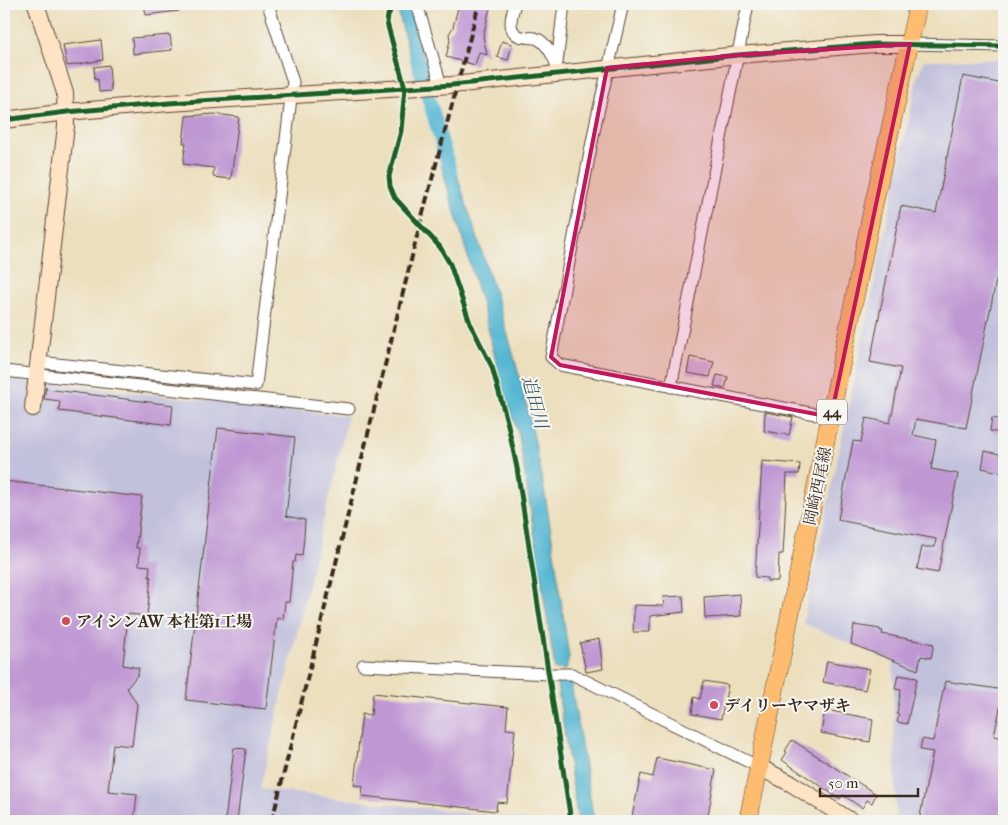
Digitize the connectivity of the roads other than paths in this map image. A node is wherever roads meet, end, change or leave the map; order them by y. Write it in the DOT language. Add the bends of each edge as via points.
graph roads {
  1 [pos="36,4"];
  2 [pos="268,4"];
  3 [pos="417,4"];
  4 [pos="516,4"];
  5 [pos="564,4"];
  6 [pos="623,4"];
  7 [pos="748,4"];
  8 [pos="918,4"];
  9 [pos="910,44"];
  10 [pos="1004,46"];
  11 [pos="738,55"];
  12 [pos="557,68"];
  13 [pos="608,68"];
  14 [pos="438,86"];
  15 [pos="292,94"];
  16 [pos="67,112"];
  17 [pos="4,120"];
  18 [pos="38,368"];
  19 [pos="4,371"];
  20 [pos="671,387"];
  21 [pos="33,408"];
  22 [pos="350,409"];
  23 [pos="831,417"];
  24 [pos="363,664"];
  25 [pos="759,767"];
  26 [pos="748,821"];
  27 [pos="850,821"];
  1 -- 16 [label="street" via="65,93"];
  2 -- 15 [label="street" via="293,82"];
  3 -- 14 [label="street"];
  4 -- 12 [label="street" via="511,16 514,30 518,36 537,38 542,42"];
  5 -- 12 [label="street"];
  6 -- 13 [label="street"];
  7 -- 11 [label="street"];
  8 -- 9 [label="main road, 岡崎西尾線 / 44"];
  9 -- 10 [label="street"];
  9 -- 11 [label="street"];
  9 -- 23 [label="main road, 岡崎西尾線 / 44"];
  11 -- 13 [label="street"];
  11 -- 20 [label="street"];
  12 -- 13 [label="street"];
  12 -- 14 [label="street"];
  13 -- 20 [label="street" via="551,357 560,365"];
  14 -- 15 [label="street"];
  15 -- 16 [label="street"];
  15 -- 18 [label="street" via="256,386"];
  16 -- 17 [label="street"];
  16 -- 18 [label="street"];
  18 -- 19 [label="street"];
  18 -- 21 [label="street"];
  18 -- 22 [label="street"];
  20 -- 23 [label="street"];
  23 -- 25 [label="main road, 岡崎西尾線 / 44"];
  24 -- 25 [label="street" via="572,674"];
  25 -- 26 [label="main road, 岡崎西尾線 / 44"];
  25 -- 27 [label="street"];
}
